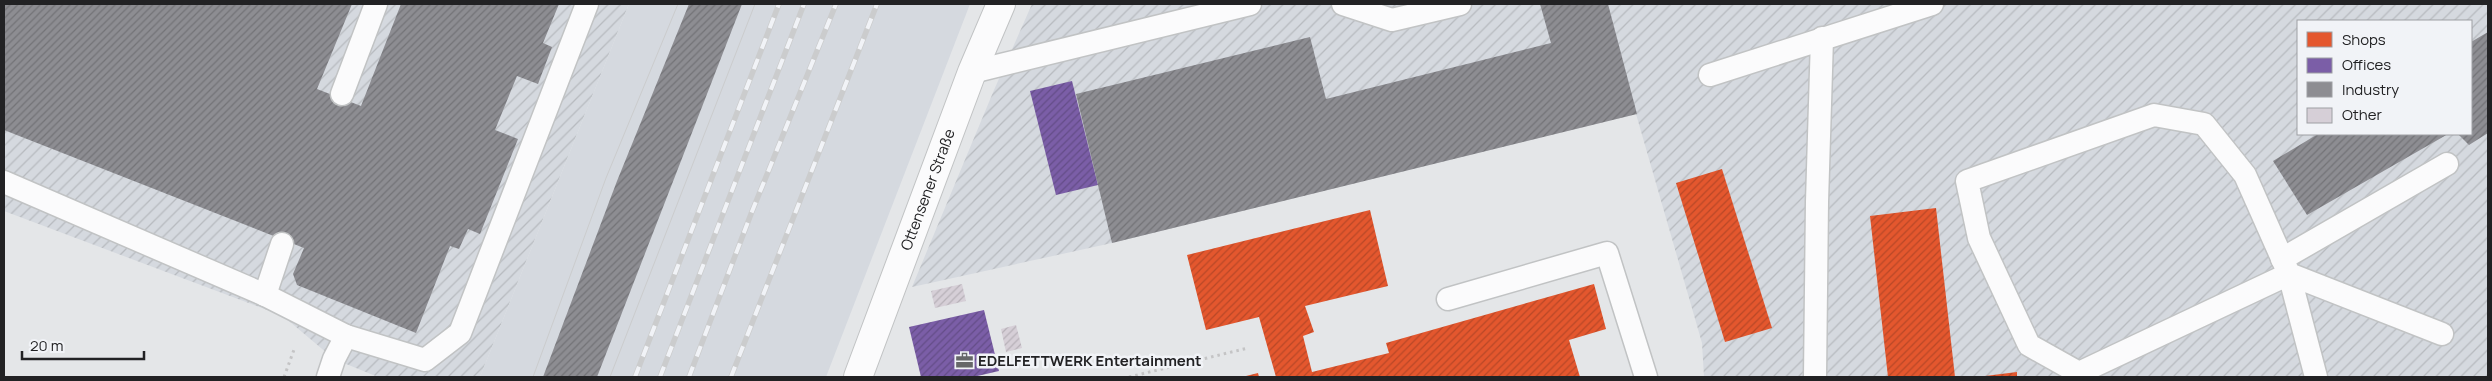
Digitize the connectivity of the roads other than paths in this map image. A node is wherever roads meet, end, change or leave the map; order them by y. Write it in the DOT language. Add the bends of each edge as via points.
graph roads {
  1 [pos="376,4"];
  2 [pos="587,4"];
  3 [pos="1001,4"];
  4 [pos="1250,4"];
  5 [pos="1343,4"];
  6 [pos="1460,4"];
  7 [pos="1932,4"];
  8 [pos="1822,38"];
  9 [pos="972,72"];
  10 [pos="1710,74"];
  11 [pos="342,94"];
  12 [pos="2447,164"];
  13 [pos="4,182"];
  14 [pos="282,244"];
  15 [pos="2285,266"];
  16 [pos="265,295"];
  17 [pos="1448,299"];
  18 [pos="2442,334"];
  19 [pos="346,336"];
  20 [pos="2080,375"];
  21 [pos="328,377"];
  22 [pos="858,377"];
  23 [pos="1646,377"];
  24 [pos="1816,377"];
  25 [pos="2316,377"];
  1 -- 11 [label="lane"];
  2 -- 19 [label="lane" via="460,333 425,360"];
  3 -- 9 [label="street, Ottensener Straße"];
  4 -- 9 [label="lane"];
  5 -- 6 [label="lane" via="1392,20"];
  7 -- 8 [label="lane"];
  8 -- 10 [label="lane"];
  8 -- 24 [label="lane"];
  9 -- 22 [label="street, Ottensener Straße"];
  12 -- 15 [label="lane"];
  13 -- 16 [label="lane"];
  14 -- 16 [label="lane"];
  15 -- 18 [label="lane"];
  15 -- 20 [label="lane"];
  15 -- 20 [label="lane" via="2245,175 2204,124 2154,115 1967,181 1979,238 2029,344"];
  15 -- 25 [label="lane"];
  16 -- 19 [label="lane"];
  17 -- 23 [label="lane" via="1608,253"];
  19 -- 21 [label="lane"];
}
